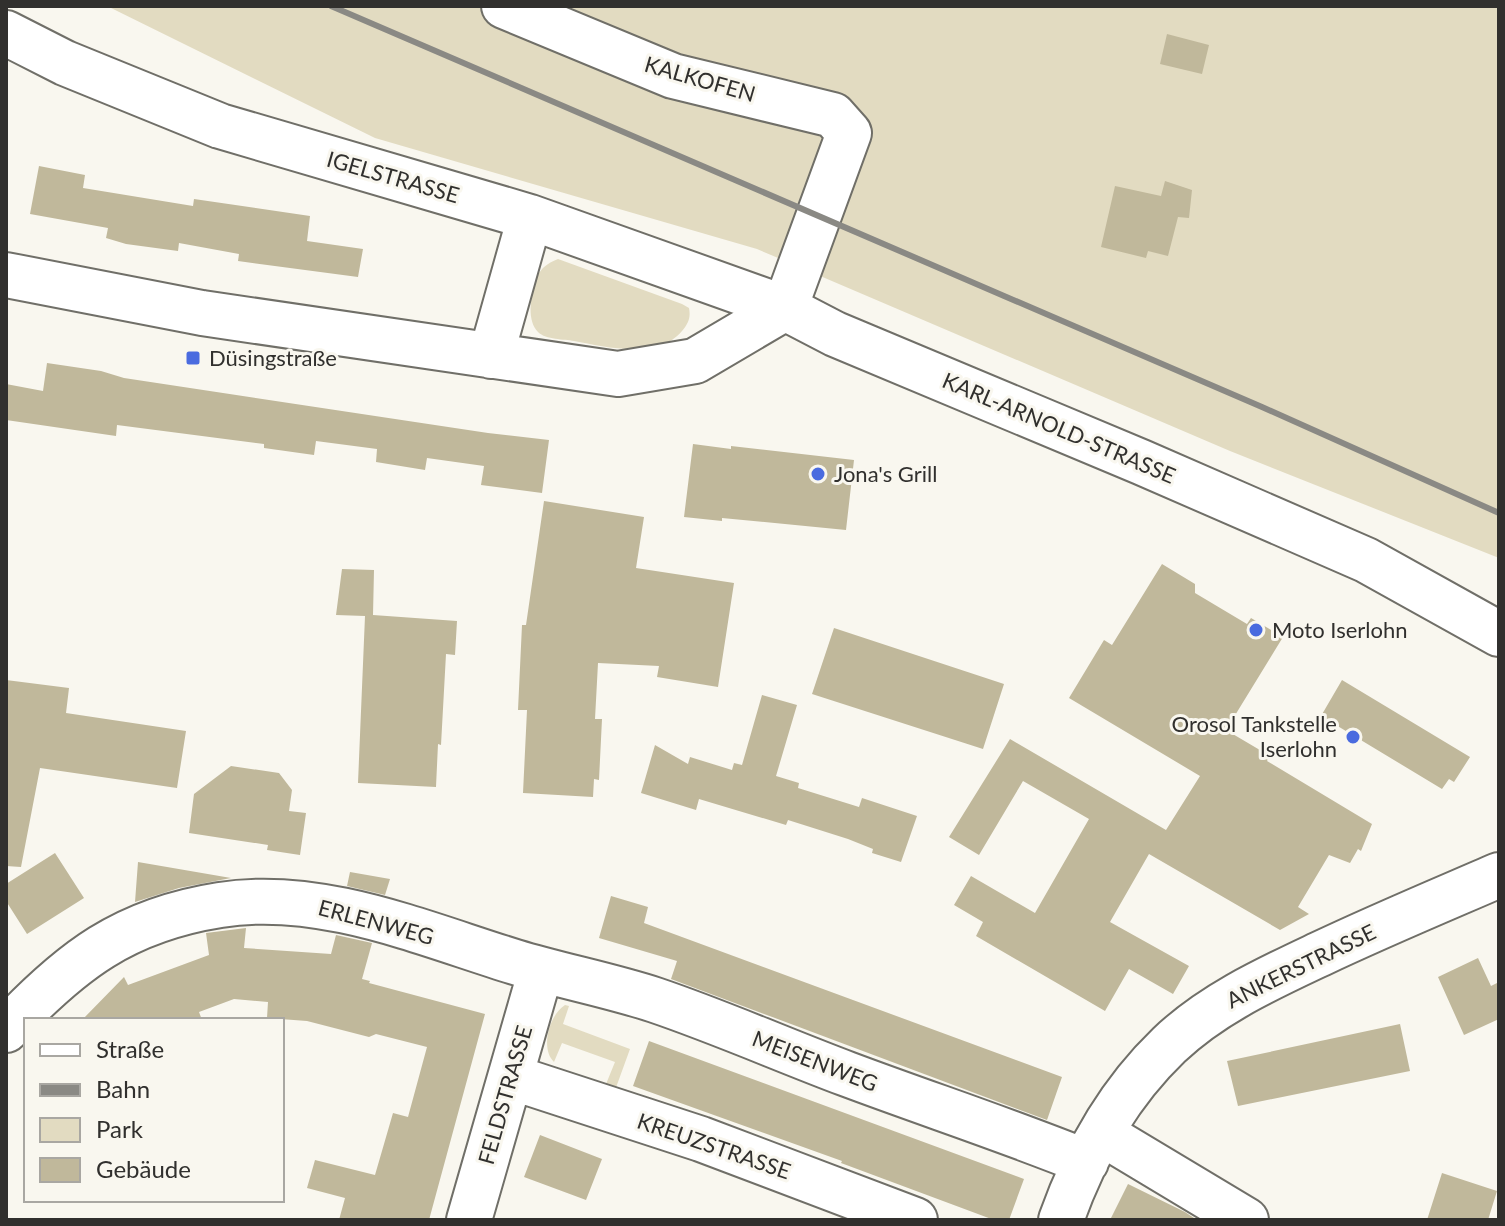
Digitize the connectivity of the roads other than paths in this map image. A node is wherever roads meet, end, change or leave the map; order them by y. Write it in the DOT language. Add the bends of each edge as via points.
graph roads {
  1 [pos="504,6"];
  2 [pos="6,33"];
  3 [pos="530,217"];
  4 [pos="6,275"];
  5 [pos="785,308"];
  6 [pos="491,356"];
  7 [pos="1499,634"];
  8 [pos="1499,875"];
  9 [pos="541,970"];
  10 [pos="6,1030"];
  11 [pos="511,1077"];
  12 [pos="1094,1147"];
  13 [pos="469,1220"];
  14 [pos="915,1220"];
  15 [pos="1061,1220"];
  16 [pos="1246,1220"];
  1 -- 5 [label="street, KALKOFEN" via="673,76 833,115 849,133"];
  2 -- 3 [label="street, IGELSTRASSE" via="220,126"];
  3 -- 5 [label="street, IGELSTRASSE"];
  3 -- 6 [label="street"];
  4 -- 6 [label="street" via="202,313"];
  5 -- 6 [label="street" via="695,361 618,374"];
  5 -- 7 [label="street, KARL-ARNOLD-STRASSE" via="1366,560"];
  8 -- 12 [label="street, ANKERSTRASSE" via="1288,969 1211,1011 1169,1045 1130,1088"];
  9 -- 10 [label="street, ERLENWEG" via="326,906 274,901 222,905 182,913 114,938 44,989"];
  9 -- 11 [label="street, FELDSTRASSE"];
  9 -- 12 [label="street, MEISENWEG" via="654,1000 848,1075"];
  11 -- 13 [label="street, FELDSTRASSE"];
  11 -- 14 [label="street, KREUZSTRASSE" via="701,1139"];
  12 -- 15 [label="street, ANKERSTRASSE"];
  12 -- 16 [label="street, MEISENWEG"];
}
